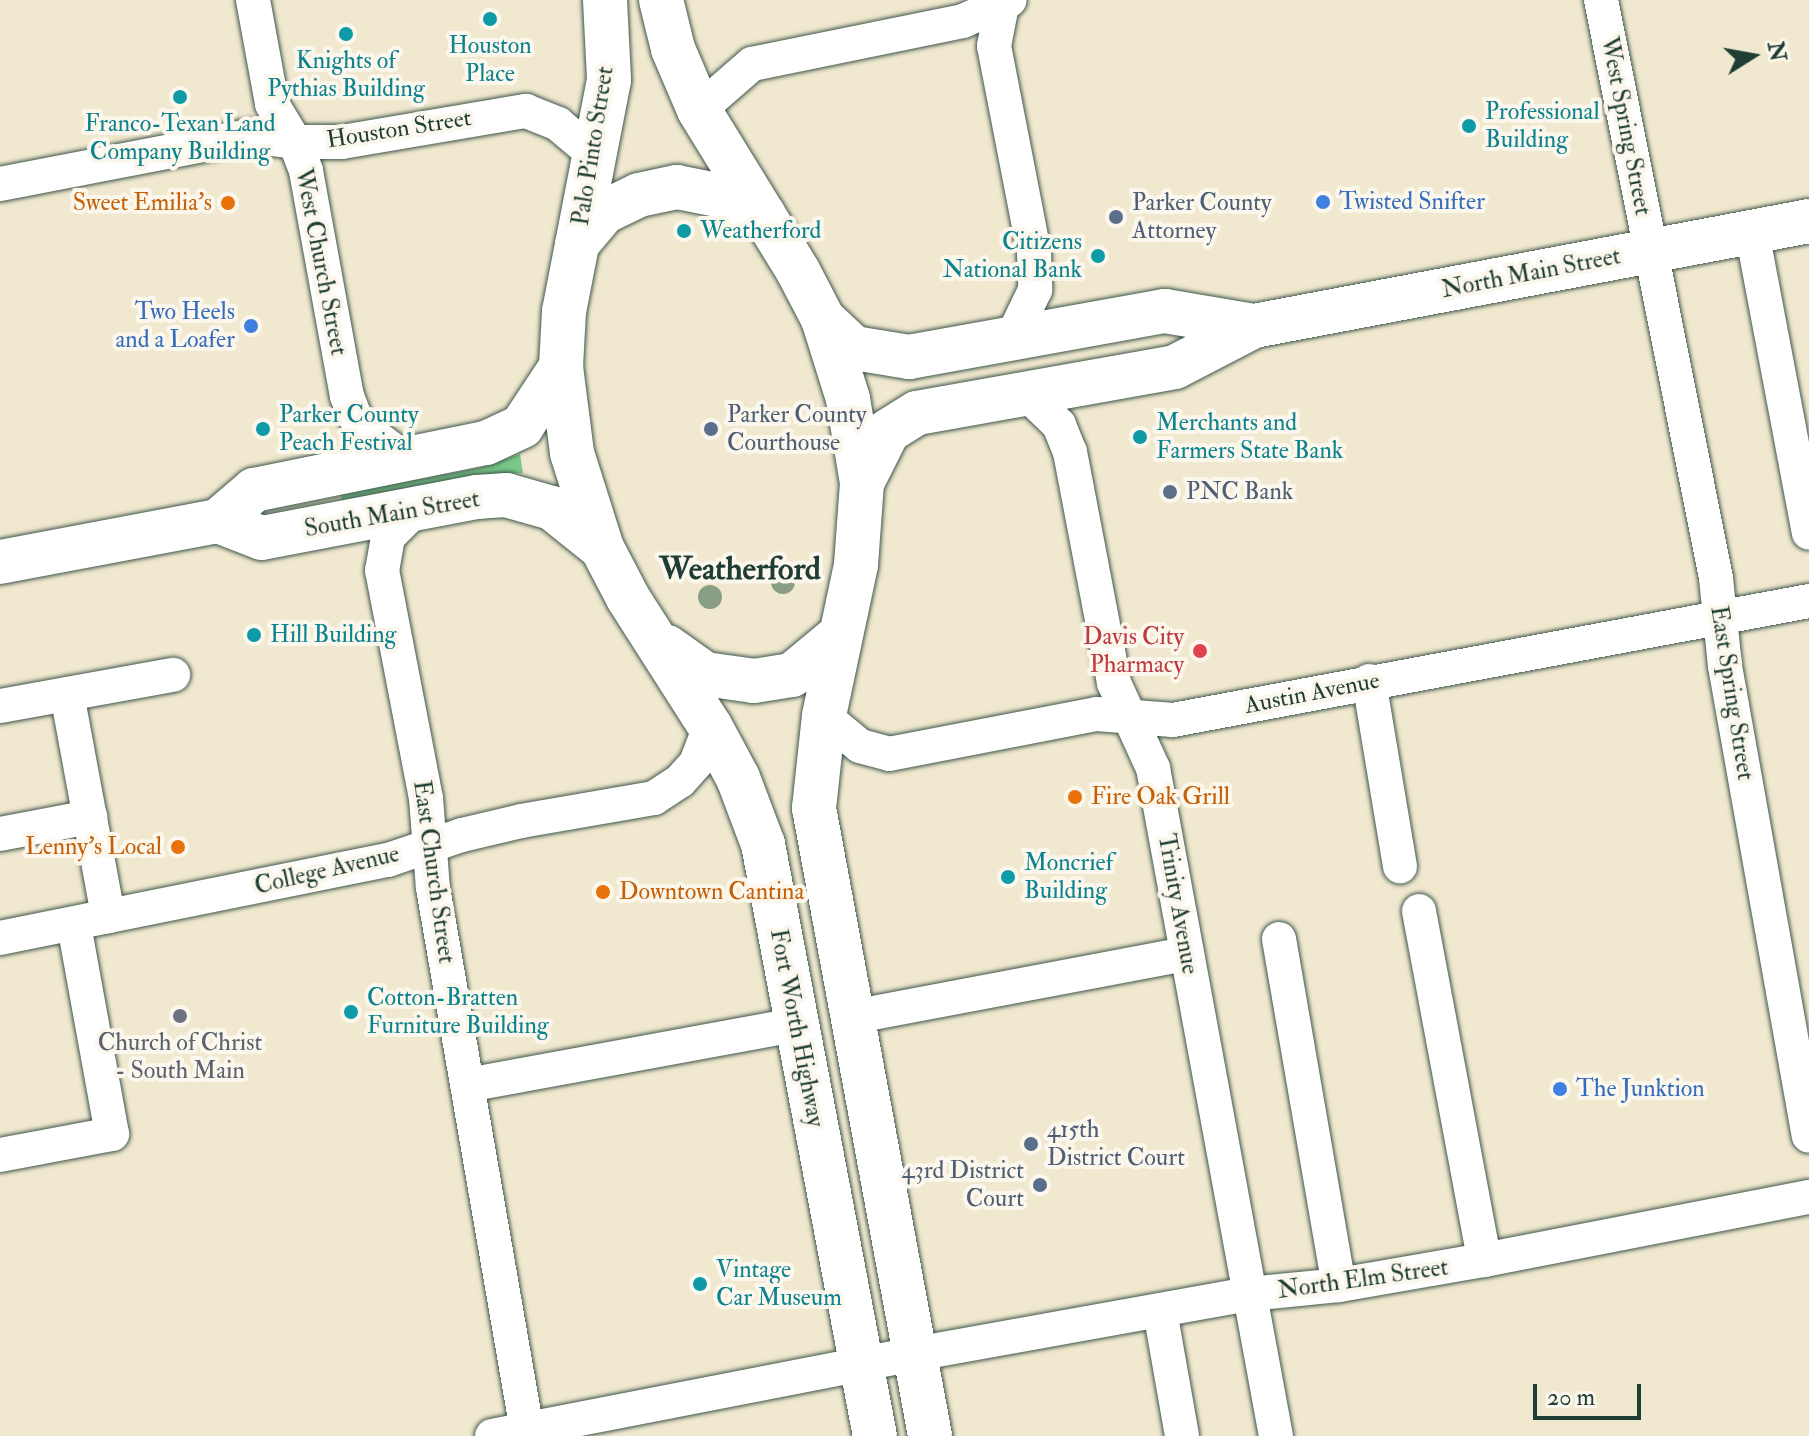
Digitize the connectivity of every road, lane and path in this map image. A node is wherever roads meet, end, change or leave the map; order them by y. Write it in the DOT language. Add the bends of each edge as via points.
graph roads {
  1 [pos="253,0"];
  2 [pos="605,0"];
  3 [pos="661,0"];
  4 [pos="1601,0"];
  5 [pos="1005,1"];
  6 [pos="699,110"];
  7 [pos="295,142"];
  8 [pos="596,156"];
  9 [pos="0,184"];
  10 [pos="763,214"];
  11 [pos="1809,221"];
  12 [pos="1752,232"];
  13 [pos="577,244"];
  14 [pos="1651,251"];
  15 [pos="823,319"];
  16 [pos="1254,326"];
  17 [pos="1011,340"];
  18 [pos="561,367"];
  19 [pos="1027,394"];
  20 [pos="405,459"];
  21 [pos="862,483"];
  22 [pos="416,509"];
  23 [pos="218,521"];
  24 [pos="1809,533"];
  25 [pos="602,548"];
  26 [pos="0,562"];
  27 [pos="1809,601"];
  28 [pos="1720,618"];
  29 [pos="840,635"];
  30 [pos="659,642"];
  31 [pos="173,675"];
  32 [pos="1369,681"];
  33 [pos="67,694"];
  34 [pos="0,706"];
  35 [pos="1129,715"];
  36 [pos="824,716"];
  37 [pos="710,726"];
  38 [pos="90,817"];
  39 [pos="0,834"];
  40 [pos="427,846"];
  41 [pos="1400,866"];
  42 [pos="1419,911"];
  43 [pos="108,916"];
  44 [pos="74,924"];
  45 [pos="0,938"];
  46 [pos="1279,939"];
  47 [pos="1187,954"];
  48 [pos="852,1017"];
  49 [pos="796,1025"];
  50 [pos="468,1085"];
  51 [pos="1809,1136"];
  52 [pos="0,1155"];
  53 [pos="1809,1197"];
  54 [pos="1484,1260"];
  55 [pos="1339,1285"];
  56 [pos="1249,1294"];
  57 [pos="1160,1311"];
  58 [pos="915,1354"];
  59 [pos="861,1365"];
  60 [pos="527,1433"];
  61 [pos="492,1436"];
  62 [pos="875,1436"];
  63 [pos="930,1436"];
  64 [pos="1182,1436"];
  65 [pos="1276,1436"];
  1 -- 7 [label="street, West Church Street" via="272,104"];
  2 -- 8 [label="main road, Palo Pinto Street" via="609,80"];
  3 -- 6 [label="main road" via="673,49"];
  4 -- 14 [label="street, West Spring Street"];
  5 -- 6 [label="street" via="963,21 752,64"];
  5 -- 17 [label="street" via="994,46 1034,252 1035,290"];
  6 -- 10 [label="main road"];
  7 -- 8 [label="street, Houston Street" via="342,142 526,111 558,124"];
  7 -- 9 [label="street, Houston Street" via="249,136"];
  7 -- 20 [label="street, West Church Street" via="306,171 347,396 366,430"];
  8 -- 13 [label="main road, Palo Pinto Street"];
  10 -- 13 [label="main road" via="717,195 677,187 639,195 604,212"];
  10 -- 15 [label="main road"];
  11 -- 12 [label="main road, North Main Street"];
  12 -- 14 [label="main road, North Main Street"];
  12 -- 24 [label="street"];
  13 -- 18 [label="main road, Palo Pinto Street" via="564,311"];
  14 -- 16 [label="main road, North Main Street"];
  14 -- 28 [label="street, East Spring Street"];
  15 -- 17 [label="main road, North Main Street" via="854,348 909,357"];
  15 -- 21 [label="main road" via="848,399"];
  16 -- 17 [label="main road, North Main Street" via="1165,311"];
  16 -- 19 [label="main road, North Main Street" via="1175,367"];
  18 -- 20 [label="main road, South Main Street" via="512,433"];
  18 -- 25 [label="main road, Palo Pinto Street" via="572,453"];
  19 -- 21 [label="main road, North Main Street" via="917,413 888,431"];
  19 -- 35 [label="street, Trinity Avenue" via="1059,425 1070,452 1114,683"];
  20 -- 23 [label="main road, South Main Street" via="254,490"];
  21 -- 29 [label="main road" via="856,565"];
  22 -- 23 [label="main road, South Main Street" via="262,538"];
  22 -- 25 [label="main road, South Main Street" via="506,495 552,508"];
  22 -- 40 [label="street, East Church Street" via="388,537 382,570 426,798"];
  23 -- 26 [label="main road"];
  25 -- 30 [label="main road, Fort Worth Highway"];
  27 -- 28 [label="street, Austin Avenue"];
  28 -- 32 [label="street, Austin Avenue"];
  28 -- 51 [label="street, East Spring Street"];
  29 -- 30 [label="main road" via="792,675 754,681 705,674"];
  29 -- 36 [label="main road"];
  30 -- 37 [label="main road, Fort Worth Highway"];
  31 -- 33 [label="street"];
  32 -- 35 [label="street, Austin Avenue" via="1173,720"];
  32 -- 41 [label="street"];
  33 -- 34 [label="street"];
  33 -- 38 [label="street"];
  35 -- 36 [label="street, Austin Avenue" via="1097,714 889,754 860,746"];
  35 -- 47 [label="street, Trinity Avenue" via="1153,768"];
  36 -- 48 [label="main road" via="814,808"];
  37 -- 40 [label="street, College Avenue" via="696,763 654,798 535,818"];
  37 -- 49 [label="main road, Fort Worth Highway" via="738,778 763,844"];
  38 -- 39 [label="street"];
  38 -- 43 [label="street"];
  40 -- 43 [label="street, College Avenue" via="388,860"];
  40 -- 50 [label="street, East Church Street"];
  42 -- 54 [label="street"];
  43 -- 44 [label="street, College Avenue"];
  44 -- 45 [label="street, College Avenue"];
  44 -- 52 [label="street" via="112,1134"];
  46 -- 55 [label="street"];
  47 -- 48 [label="street"];
  47 -- 56 [label="street, Trinity Avenue"];
  48 -- 58 [label="main road"];
  49 -- 50 [label="street"];
  49 -- 59 [label="main road, Fort Worth Highway"];
  50 -- 60 [label="street, East Church Street"];
  53 -- 54 [label="street, North Elm Street"];
  54 -- 55 [label="street, North Elm Street"];
  55 -- 56 [label="street, North Elm Street"];
  56 -- 57 [label="street, North Elm Street"];
  56 -- 65 [label="street, Trinity Avenue"];
  57 -- 58 [label="street, North Elm Street"];
  57 -- 64 [label="street"];
  58 -- 59 [label="street, North Elm Street"];
  58 -- 63 [label="main road"];
  59 -- 60 [label="street, North Elm Street"];
  59 -- 62 [label="main road, Fort Worth Highway"];
  60 -- 61 [label="street, North Elm Street"];
}
